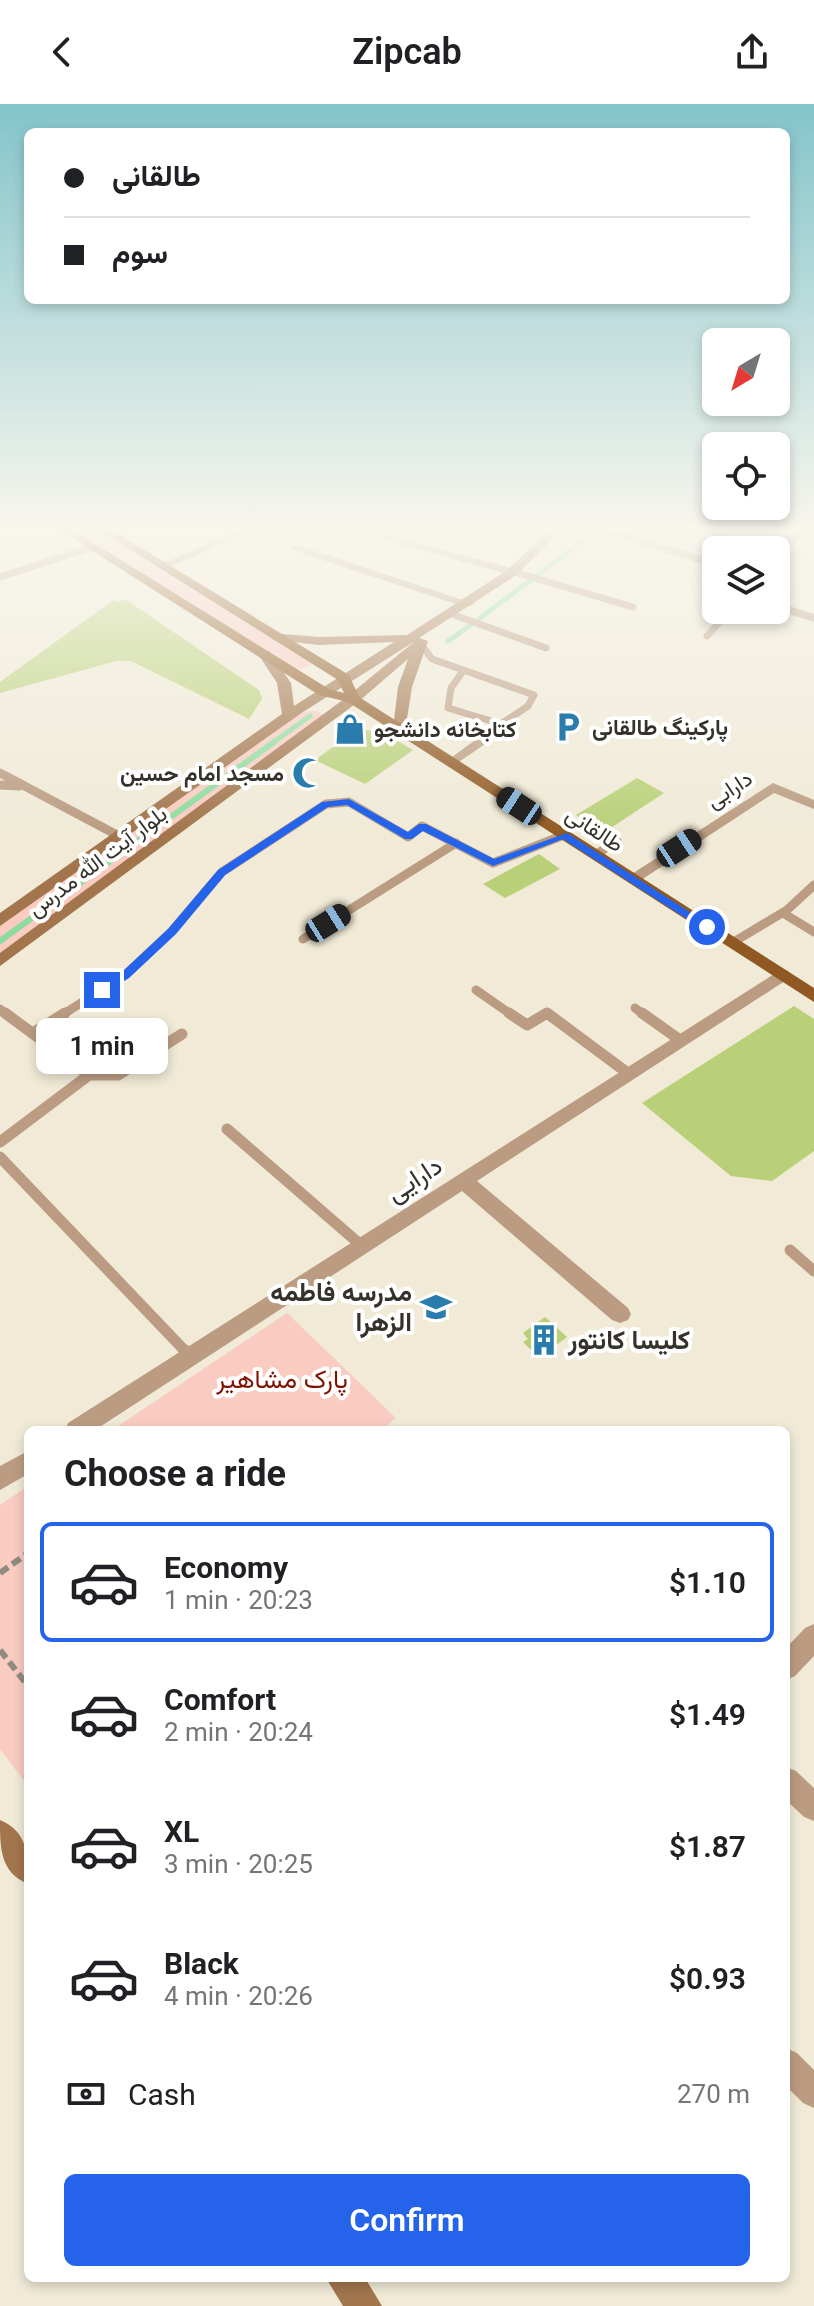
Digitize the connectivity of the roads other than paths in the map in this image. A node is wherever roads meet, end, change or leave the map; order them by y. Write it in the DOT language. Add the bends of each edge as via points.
graph roads {
  1 [pos="225,630"];
  2 [pos="256,630"];
  3 [pos="265,630"];
  4 [pos="430,630"];
  5 [pos="486,630"];
  6 [pos="713,630"];
  7 [pos="233,635"];
  8 [pos="276,636"];
  9 [pos="707,636"];
  10 [pos="414,640"];
  11 [pos="546,648"];
  12 [pos="264,654"];
  13 [pos="432,659"];
  14 [pos="413,666"];
  15 [pos="463,671"];
  16 [pos="344,678"];
  17 [pos="324,692"];
  18 [pos="353,699"];
  19 [pos="289,716"];
  20 [pos="501,724"];
  21 [pos="400,728"];
  22 [pos="452,762"];
  23 [pos="0,773"];
  24 [pos="0,785"];
  25 [pos="24,786"];
  26 [pos="814,805"];
  27 [pos="564,835"];
  28 [pos="119,836"];
  29 [pos="617,841"];
  30 [pos="456,843"];
  31 [pos="595,855"];
  32 [pos="632,879"];
  33 [pos="814,885"];
  34 [pos="783,913"];
  35 [pos="0,921"];
  36 [pos="814,932"];
  37 [pos="303,939"];
  38 [pos="732,943"];
  39 [pos="0,961"];
  40 [pos="782,975"];
  41 [pos="476,990"];
  42 [pos="814,996"];
  43 [pos="635,1008"];
  44 [pos="0,1009"];
  45 [pos="33,1033"];
  46 [pos="182,1034"];
  47 [pos="680,1040"];
  48 [pos="629,1074"];
  49 [pos="89,1075"];
  50 [pos="227,1129"];
  51 [pos="0,1142"];
  52 [pos="0,1157"];
  53 [pos="463,1180"];
  54 [pos="362,1246"];
  55 [pos="790,1250"];
  56 [pos="814,1271"];
  57 [pos="620,1314"];
  58 [pos="190,1356"];
  59 [pos="82,1426"];
  60 [pos="24,1463"];
  61 [pos="2,1474"];
  62 [pos="814,1637"];
  63 [pos="790,1663"];
  64 [pos="790,1785"];
  65 [pos="814,1807"];
  66 [pos="0,1834"];
  67 [pos="24,1865"];
  68 [pos="790,2068"];
  69 [pos="814,2092"];
  70 [pos="346,2282"];
  71 [pos="365,2306"];
  1 -- 7 [label="main road, طالقانی"];
  2 -- 7 [label="main road" via="252,635"];
  3 -- 8 [label="main road"];
  4 -- 10 [label="main road, بلوار آیت الله مدرس"];
  5 -- 11 [label="lane"];
  6 -- 9 [label="lane"];
  7 -- 12 [label="main road, طالقانی"];
  8 -- 10 [label="main road"];
  8 -- 16 [label="main road"];
  10 -- 13 [label="lane"];
  10 -- 14 [label="main road"];
  10 -- 16 [label="main road, بلوار آیت الله مدرس"];
  10 -- 18 [label="main road, بلوار آیت الله مدرس"];
  12 -- 17 [label="main road, طالقانی"];
  12 -- 19 [label="main road" via="284,683"];
  13 -- 14 [label="lane"];
  13 -- 15 [label="lane"];
  14 -- 21 [label="main road"];
  15 -- 20 [label="lane" via="452,684 448,708"];
  15 -- 20 [label="lane" via="534,695 528,706"];
  16 -- 17 [label="main road, بلوار آیت الله مدرس"];
  16 -- 18 [label="main road"];
  17 -- 18 [label="main road, طالقانی"];
  17 -- 19 [label="main road, بلوار آیت الله مدرس"];
  18 -- 21 [label="main road, طالقانی"];
  18 -- 39 [label="main road, بلوار آیت الله مدرس"];
  19 -- 28 [label="main road, بلوار آیت الله مدرس"];
  20 -- 22 [label="street"];
  21 -- 22 [label="main road, طالقانی"];
  22 -- 27 [label="main road, طالقانی"];
  23 -- 25 [label="lane"];
  24 -- 25 [label="lane"];
  25 -- 28 [label="lane"];
  26 -- 32 [label="street, دارابی" via="773,787"];
  27 -- 30 [label="lane" via="493,863"];
  27 -- 31 [label="main road, طالقانی"];
  28 -- 35 [label="main road, بلوار آیت الله مدرس"];
  29 -- 31 [label="lane"];
  30 -- 37 [label="lane"];
  30 -- 45 [label="lane" via="422,826 408,837 349,802 326,804 222,872 172,931 125,975"];
  31 -- 32 [label="main road, طالقانی"];
  32 -- 38 [label="main road, طالقانی"];
  33 -- 34 [label="lane"];
  34 -- 36 [label="lane"];
  34 -- 38 [label="lane"];
  38 -- 40 [label="main road, طالقانی"];
  40 -- 42 [label="main road, طالقانی"];
  40 -- 47 [label="street, دارایی"];
  41 -- 48 [label="lane" via="527,1025 547,1013"];
  43 -- 47 [label="lane"];
  44 -- 45 [label="lane"];
  45 -- 49 [label="lane"];
  46 -- 49 [label="lane" via="118,1075"];
  47 -- 48 [label="street, دارایی"];
  48 -- 53 [label="street, دارایی"];
  49 -- 51 [label="lane"];
  50 -- 54 [label="lane"];
  52 -- 58 [label="lane"];
  53 -- 54 [label="street, دارایی"];
  53 -- 57 [label="street"];
  54 -- 58 [label="street, دارایی"];
  55 -- 56 [label="lane"];
  58 -- 59 [label="street, دارایی"];
  60 -- 61 [label="street"];
  62 -- 63 [label="street"];
  64 -- 65 [label="street"];
  66 -- 67 [label="main road"];
  68 -- 69 [label="street"];
  70 -- 71 [label="main road"];
}
